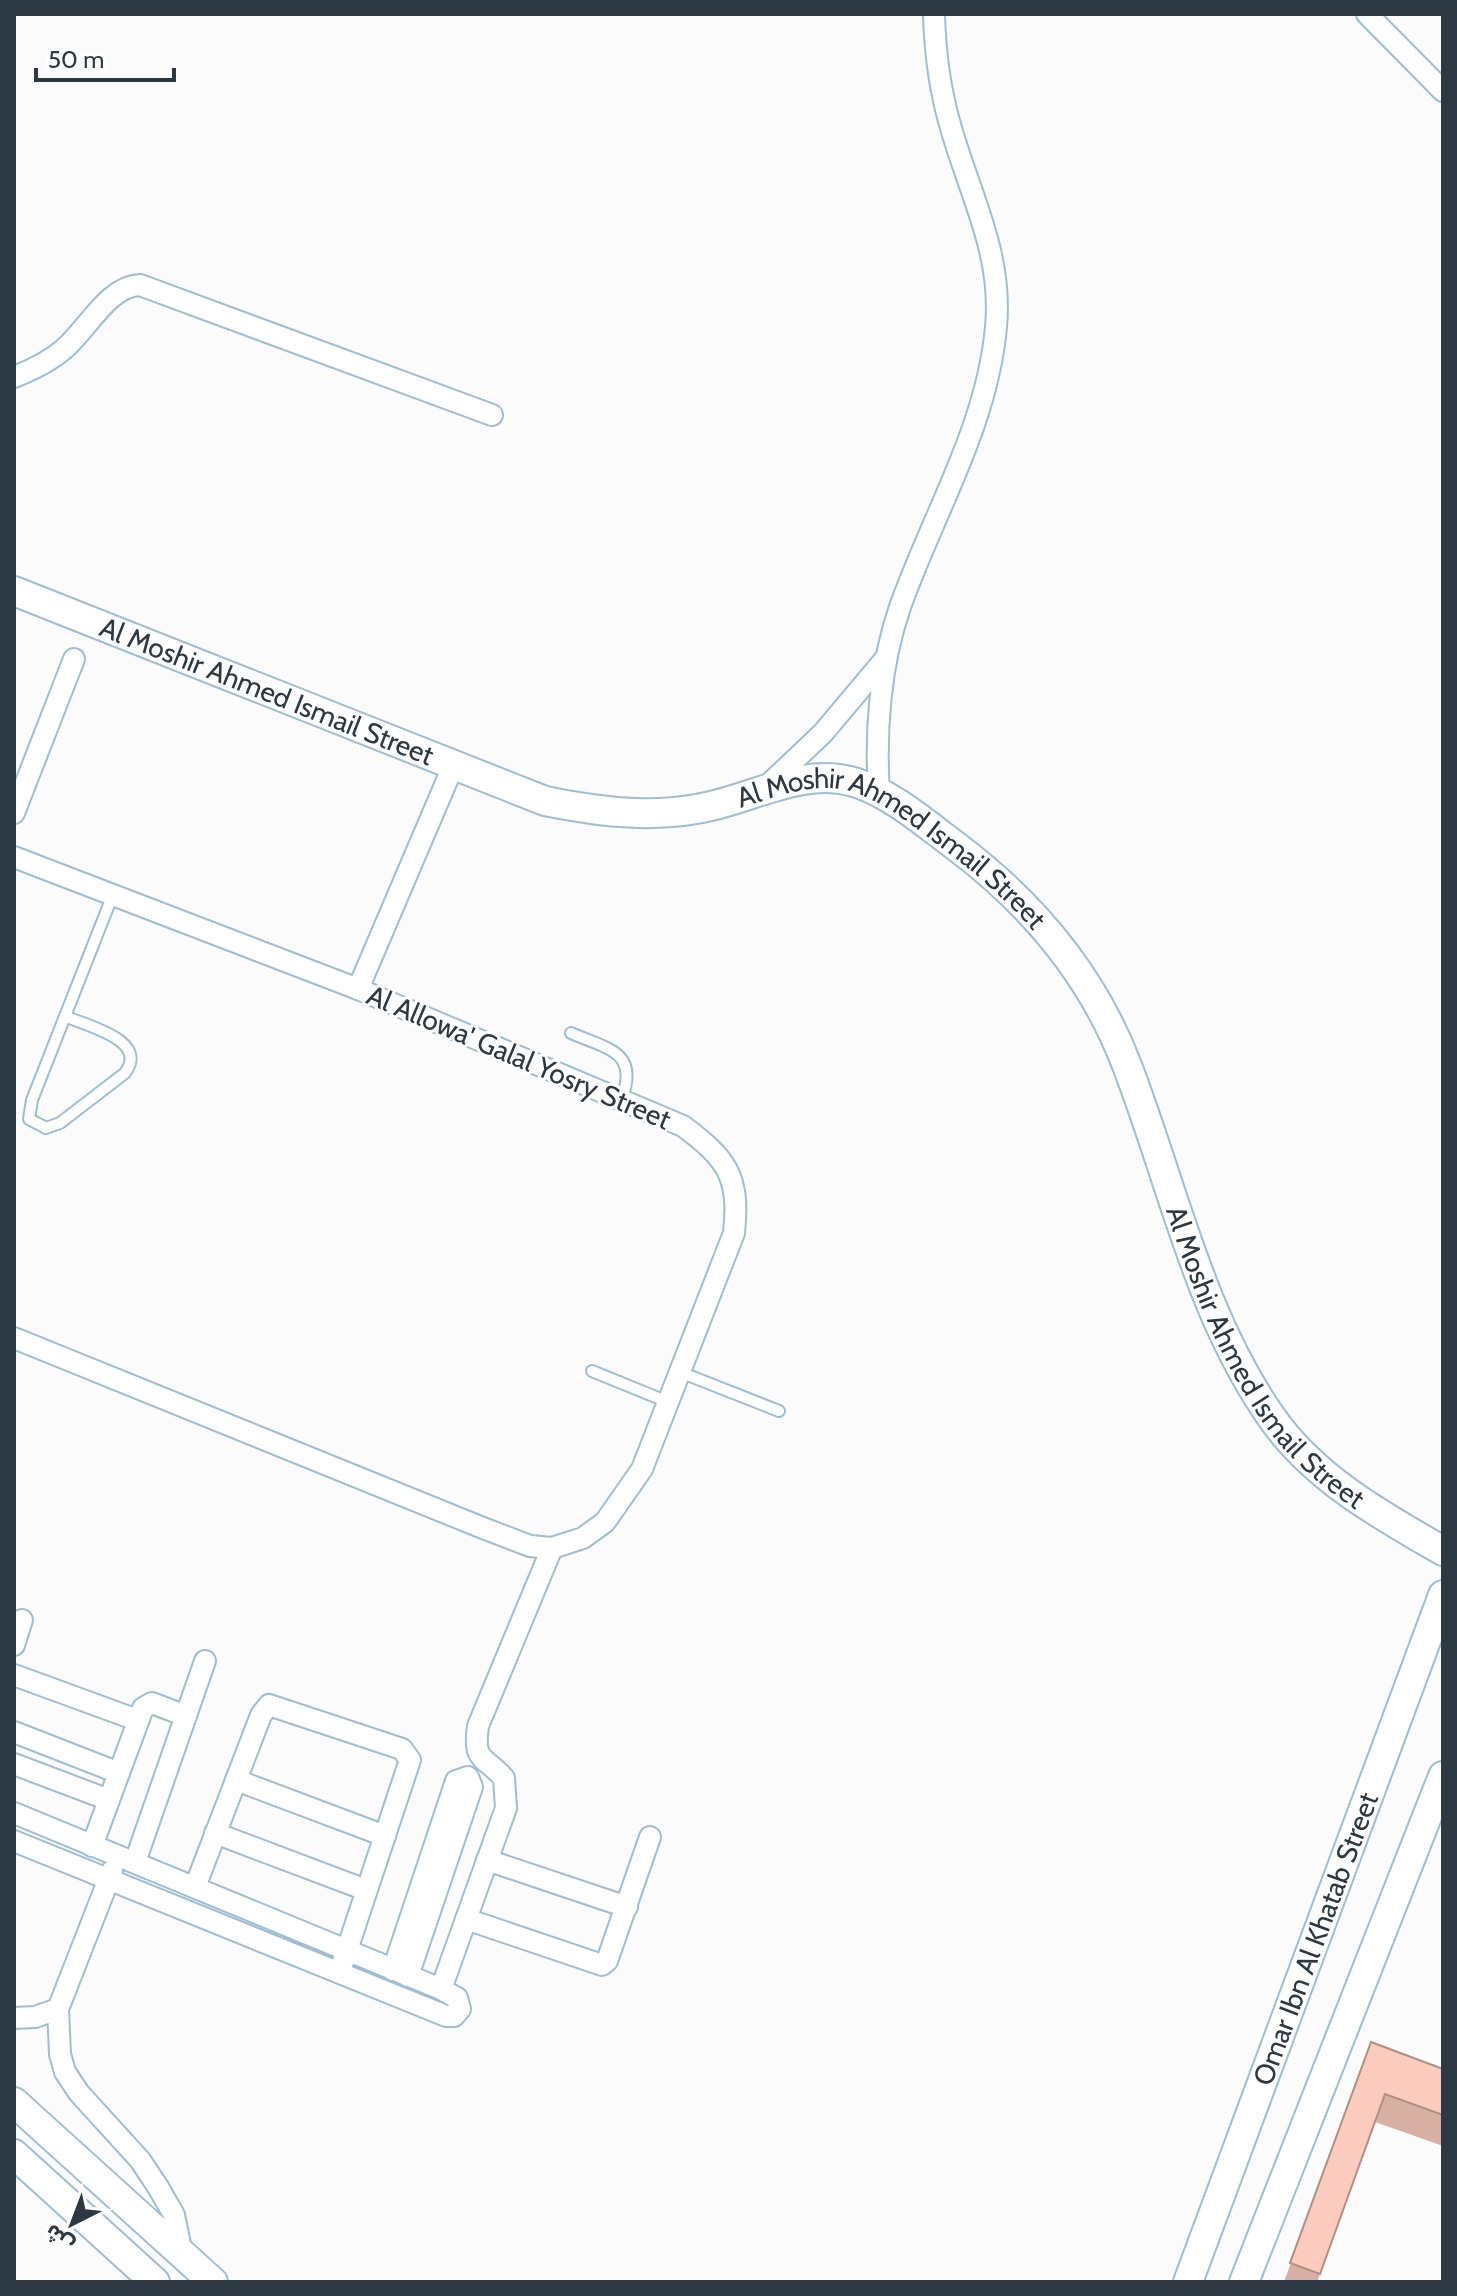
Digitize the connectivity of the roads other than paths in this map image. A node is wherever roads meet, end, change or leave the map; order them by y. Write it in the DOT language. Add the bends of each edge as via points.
graph roads {
  1 [pos="934,14"];
  2 [pos="1367,14"];
  3 [pos="1443,91"];
  4 [pos="14,377"];
  5 [pos="492,415"];
  6 [pos="14,591"];
  7 [pos="888,655"];
  8 [pos="74,659"];
  9 [pos="454,764"];
  10 [pos="762,790"];
  11 [pos="879,792"];
  12 [pos="14,813"];
  13 [pos="14,857"];
  14 [pos="112,897"];
  15 [pos="358,989"];
  16 [pos="65,1016"];
  17 [pos="571,1033"];
  18 [pos="622,1098"];
  19 [pos="14,1338"];
  20 [pos="592,1371"];
  21 [pos="680,1372"];
  22 [pos="668,1402"];
  23 [pos="779,1411"];
  24 [pos="552,1548"];
  25 [pos="1443,1551"];
  26 [pos="1443,1595"];
  27 [pos="22,1620"];
  28 [pos="14,1645"];
  29 [pos="205,1661"];
  30 [pos="14,1675"];
  31 [pos="186,1716"];
  32 [pos="137,1720"];
  33 [pos="14,1732"];
  34 [pos="14,1764"];
  35 [pos="119,1773"];
  36 [pos="1443,1776"];
  37 [pos="236,1780"];
  38 [pos="109,1800"];
  39 [pos="14,1813"];
  40 [pos="215,1833"];
  41 [pos="385,1836"];
  42 [pos="650,1837"];
  43 [pos="14,1841"];
  44 [pos="92,1846"];
  45 [pos="126,1859"];
  46 [pos="487,1860"];
  47 [pos="108,1881"];
  48 [pos="195,1887"];
  49 [pos="366,1890"];
  50 [pos="627,1907"];
  51 [pos="466,1919"];
  52 [pos="347,1950"];
  53 [pos="340,1973"];
  54 [pos="401,1973"];
  55 [pos="441,1989"];
  56 [pos="58,2009"];
  57 [pos="14,2018"];
  58 [pos="14,2102"];
  59 [pos="14,2154"];
  60 [pos="72,2154"];
  61 [pos="46,2182"];
  62 [pos="182,2254"];
  63 [pos="155,2282"];
  64 [pos="213,2282"];
  65 [pos="1188,2282"];
  66 [pos="1244,2282"];
  1 -- 7 [label="street" via="948,115 989,233 997,323 979,412 901,604"];
  2 -- 3 [label="street"];
  4 -- 5 [label="street" via="65,349 122,289 140,285"];
  6 -- 9 [label="street, Al Moshir Ahmed Ismail Street"];
  7 -- 10 [label="street" via="855,699"];
  7 -- 11 [label="street" via="878,732"];
  8 -- 12 [label="street"];
  9 -- 10 [label="street, Al Moshir Ahmed Ismail Street" via="545,801 598,811 698,809"];
  9 -- 15 [label="street"];
  10 -- 11 [label="street, Al Moshir Ahmed Ismail Street" via="816,777"];
  11 -- 25 [label="street, Al Moshir Ahmed Ismail Street" via="995,876 1042,923 1076,969 1125,1061 1228,1341 1273,1420 1339,1485"];
  13 -- 14 [label="street, Al Allowa' Galal Yosry Street"];
  14 -- 15 [label="street, Al Allowa' Galal Yosry Street"];
  14 -- 16 [label="lane"];
  15 -- 18 [label="street, Al Allowa' Galal Yosry Street"];
  16 -- 16 [label="lane" via="32,1100 29,1119 46,1128 125,1073 133,1054 125,1043"];
  17 -- 18 [label="lane" via="626,1061 630,1076"];
  18 -- 21 [label="street, Al Allowa' Galal Yosry Street" via="683,1126 707,1144 727,1167 738,1199 734,1233"];
  19 -- 24 [label="street" via="483,1528 530,1546"];
  20 -- 22 [label="lane"];
  21 -- 22 [label="street, Al Allowa' Galal Yosry Street"];
  21 -- 23 [label="lane"];
  22 -- 24 [label="street, Al Allowa' Galal Yosry Street" via="642,1469 605,1522 583,1538"];
  24 -- 46 [label="street" via="478,1726 478,1755 506,1785 506,1808"];
  26 -- 65 [label="street, Omar Ibn Al Khatab Street"];
  27 -- 28 [label="street"];
  29 -- 31 [label="street"];
  30 -- 32 [label="street"];
  31 -- 32 [label="street" via="152,1703"];
  31 -- 45 [label="street"];
  32 -- 35 [label="street"];
  33 -- 35 [label="street"];
  34 -- 38 [label="street"];
  35 -- 38 [label="street"];
  36 -- 66 [label="street, Omar Ibn Al Khatab Street"];
  37 -- 40 [label="street"];
  37 -- 41 [label="street"];
  37 -- 41 [label="street" via="269,1705 402,1749 410,1760"];
  38 -- 44 [label="street"];
  39 -- 44 [label="street"];
  40 -- 48 [label="street"];
  40 -- 49 [label="street"];
  41 -- 49 [label="street"];
  42 -- 50 [label="street"];
  43 -- 47 [label="street"];
  44 -- 45 [label="street"];
  45 -- 47 [label="street"];
  45 -- 48 [label="street"];
  46 -- 50 [label="street"];
  46 -- 51 [label="street"];
  47 -- 53 [label="street"];
  47 -- 56 [label="street"];
  48 -- 52 [label="street"];
  49 -- 52 [label="street"];
  50 -- 51 [label="street" via="602,1965"];
  51 -- 55 [label="street"];
  52 -- 53 [label="street"];
  52 -- 54 [label="street"];
  53 -- 55 [label="street" via="454,2016 459,2001"];
  54 -- 54 [label="street" via="471,1792 468,1777 456,1781"];
  54 -- 55 [label="street"];
  56 -- 57 [label="street"];
  56 -- 62 [label="street" via="65,2072 158,2187 174,2215"];
  58 -- 60 [label="street"];
  59 -- 61 [label="street"];
  60 -- 61 [label="street"];
  60 -- 62 [label="street"];
  61 -- 63 [label="street"];
  62 -- 64 [label="street"];
}
